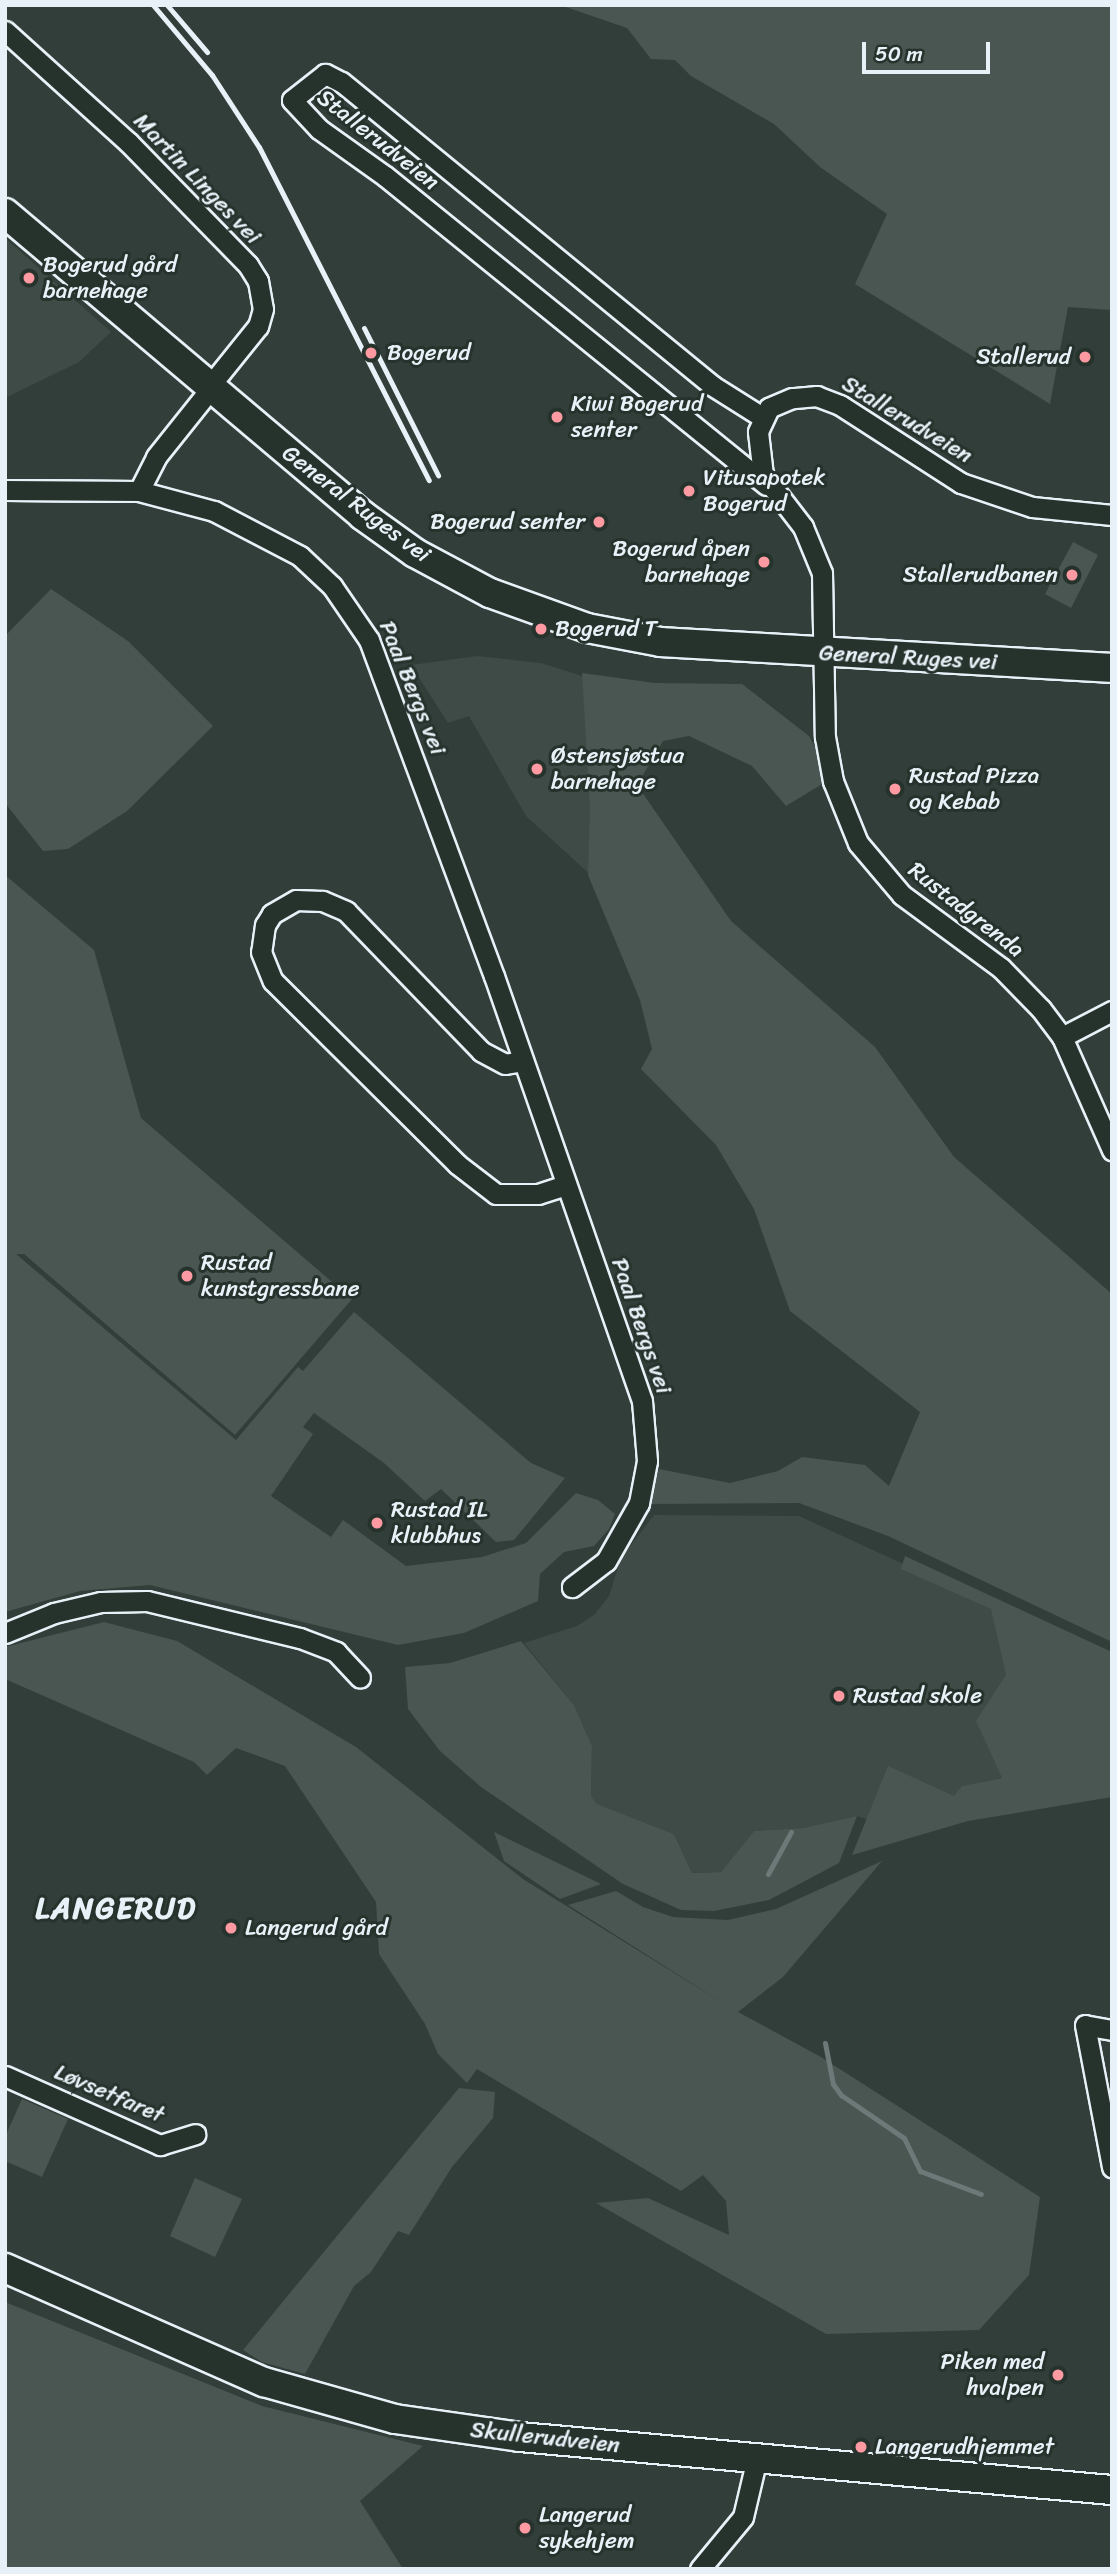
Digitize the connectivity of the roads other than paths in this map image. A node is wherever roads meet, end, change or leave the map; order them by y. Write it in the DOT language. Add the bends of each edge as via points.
graph roads {
  1 [pos="5,31"];
  2 [pos="5,214"];
  3 [pos="210,387"];
  4 [pos="762,417"];
  5 [pos="771,488"];
  6 [pos="5,490"];
  7 [pos="139,491"];
  8 [pos="1112,515"];
  9 [pos="823,653"];
  10 [pos="1112,668"];
  11 [pos="1112,1011"];
  12 [pos="1062,1037"];
  13 [pos="523,1061"];
  14 [pos="1112,1150"];
  15 [pos="565,1185"];
  16 [pos="572,1587"];
  17 [pos="5,1633"];
  18 [pos="360,1678"];
  19 [pos="1112,2030"];
  20 [pos="5,2076"];
  21 [pos="195,2134"];
  22 [pos="1112,2167"];
  23 [pos="5,2268"];
  24 [pos="758,2458"];
  25 [pos="1112,2490"];
  26 [pos="700,2569"];
  1 -- 3 [label="street, Martin Linges vei" via="128,142 258,281 263,309 258,326"];
  2 -- 3 [label="main road, General Ruges vei"];
  3 -- 7 [label="street" via="156,457"];
  3 -- 9 [label="main road, General Ruges vei" via="387,534 490,593 568,622 661,642"];
  4 -- 5 [label="street, Stallerudveien" via="758,460"];
  4 -- 5 [label="street, Stallerudveien" via="713,386 332,76 316,77 292,100 319,129 395,184"];
  4 -- 8 [label="street, Stallerudveien" via="769,408 792,398 828,398 961,483 1032,507"];
  5 -- 9 [label="street, Stallerudveien" via="803,527 818,557 824,587"];
  6 -- 7 [label="street, Paal Bergs vei"];
  7 -- 13 [label="street, Paal Bergs vei" via="208,509 300,556 332,586 359,623 396,704"];
  9 -- 10 [label="main road, General Ruges vei"];
  9 -- 12 [label="street, Rustadgrenda" via="829,768 858,843 902,895 1001,968"];
  11 -- 12 [label="street"];
  12 -- 14 [label="street, Rustadgrenda"];
  13 -- 15 [label="street, Paal Bergs vei"];
  13 -- 15 [label="street" via="505,1064 481,1051 346,911 322,901 296,900 272,914 265,925 261,952 273,981 485,1189 510,1196 538,1194"];
  15 -- 16 [label="street, Paal Bergs vei" via="631,1360 647,1438 638,1506 606,1561"];
  17 -- 18 [label="street" via="54,1613 101,1602 147,1601 300,1638 335,1653"];
  19 -- 22 [label="street" via="1085,2025"];
  20 -- 21 [label="street, Løvsetfaret" via="160,2145"];
  23 -- 24 [label="main road, Skullerudveien" via="264,2382 349,2408 497,2434"];
  24 -- 25 [label="main road, Skullerudveien"];
  24 -- 26 [label="street" via="743,2517"];
}
